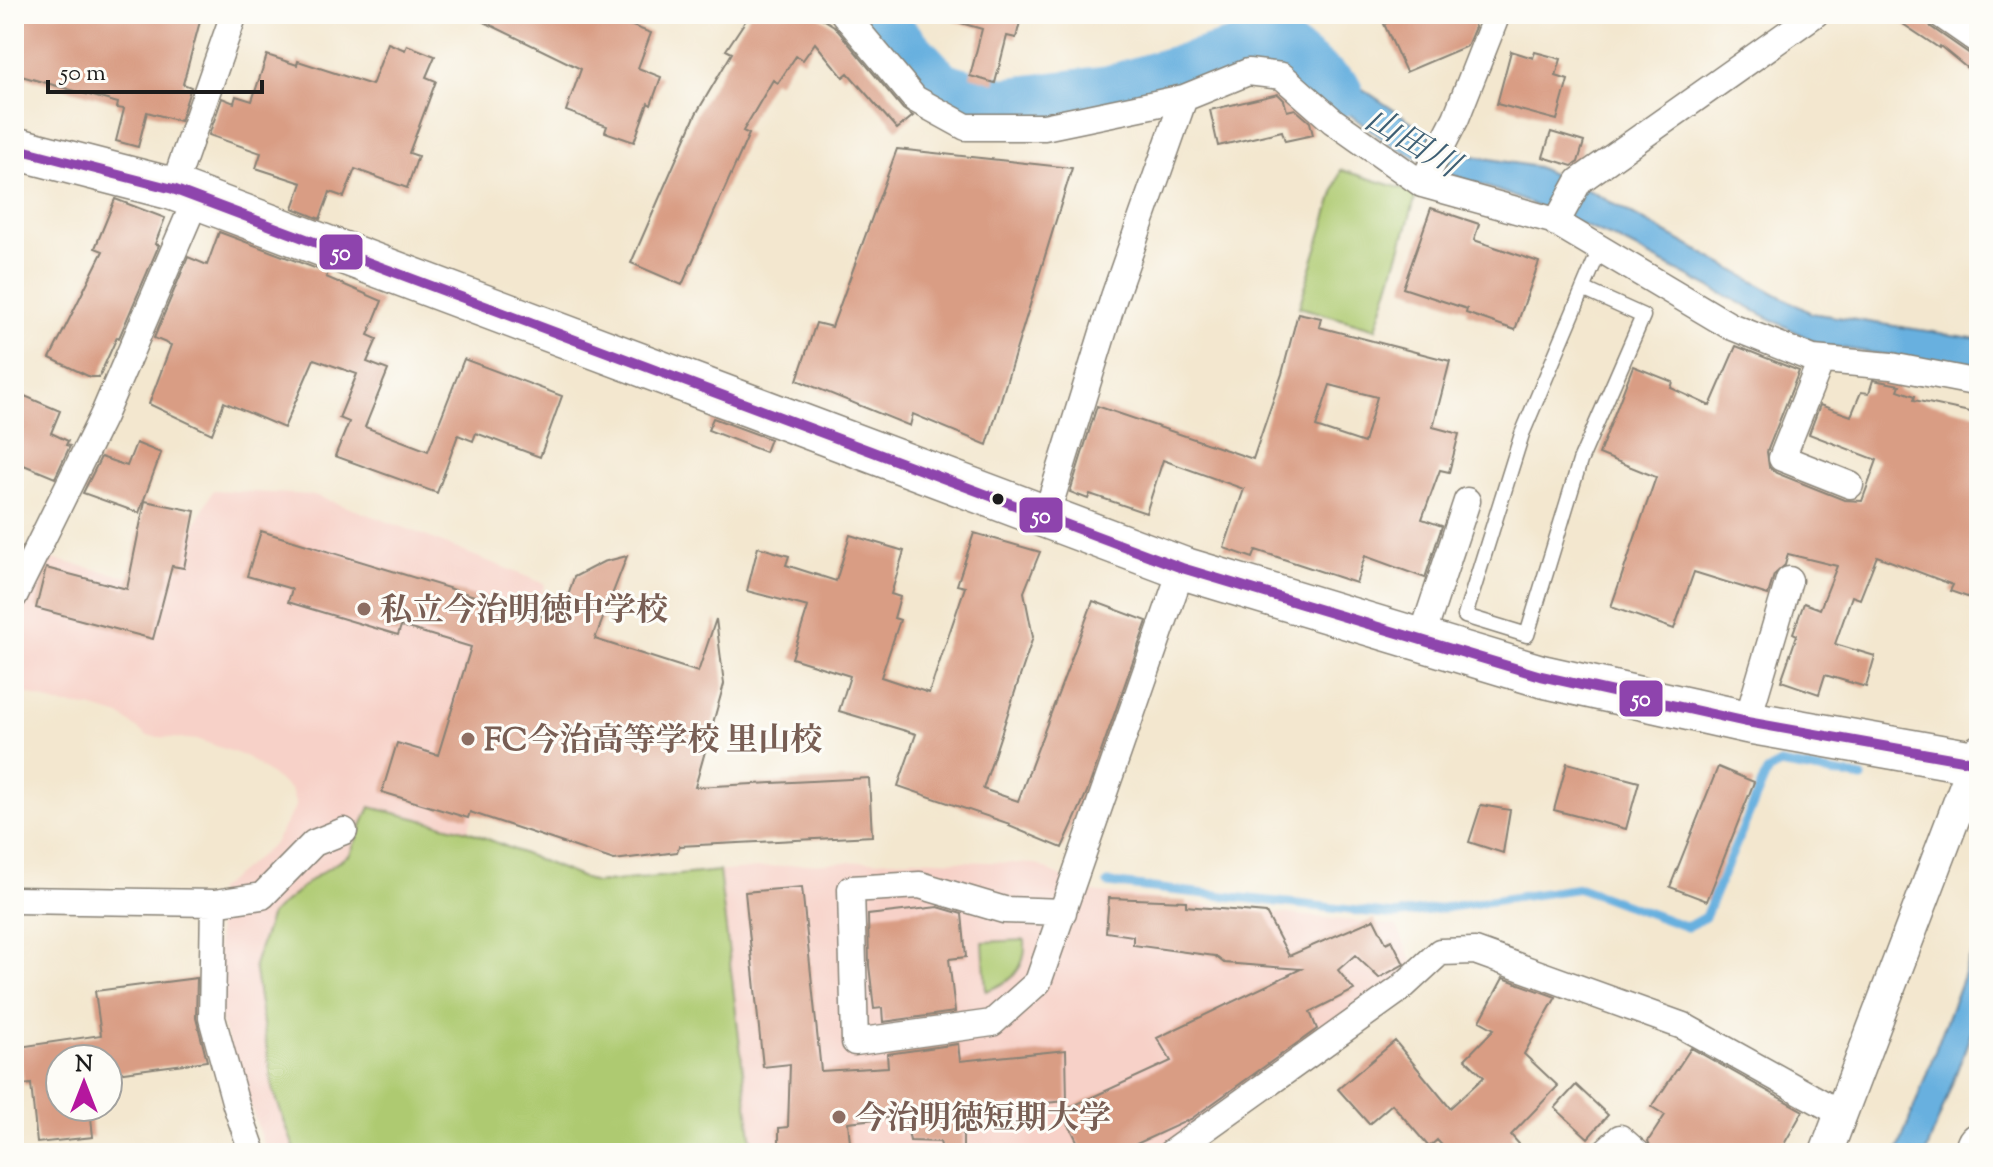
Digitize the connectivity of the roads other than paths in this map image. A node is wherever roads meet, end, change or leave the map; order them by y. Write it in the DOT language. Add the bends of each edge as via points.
graph roads {
  1 [pos="234,14"];
  2 [pos="844,14"];
  3 [pos="1497,14"];
  4 [pos="1815,14"];
  5 [pos="1940,14"];
  6 [pos="1979,41"];
  7 [pos="1184,98"];
  8 [pos="14,148"];
  9 [pos="1422,184"];
  10 [pos="185,194"];
  11 [pos="1556,222"];
  12 [pos="1600,249"];
  13 [pos="1583,289"];
  14 [pos="1821,360"];
  15 [pos="1979,383"];
  16 [pos="1850,485"];
  17 [pos="1467,501"];
  18 [pos="1046,516"];
  19 [pos="1182,568"];
  20 [pos="1789,580"];
  21 [pos="14,596"];
  22 [pos="1421,640"];
  23 [pos="1522,652"];
  24 [pos="1747,722"];
  25 [pos="1978,759"];
  26 [pos="344,831"];
  27 [pos="14,900"];
  28 [pos="214,903"];
  29 [pos="1063,912"];
  30 [pos="1840,1113"];
  31 [pos="1979,1145"];
  32 [pos="253,1153"];
  33 [pos="1171,1153"];
  34 [pos="1604,1153"];
  35 [pos="1637,1153"];
  36 [pos="1826,1153"];
  37 [pos="1976,1153"];
  1 -- 10 [label="street"];
  2 -- 7 [label="street" via="915,99 966,127 1044,127"];
  3 -- 9 [label="street" via="1456,118"];
  4 -- 11 [label="street" via="1579,181"];
  5 -- 6 [label="street"];
  7 -- 9 [label="street" via="1248,72 1282,76 1333,121"];
  7 -- 18 [label="street" via="1135,232"];
  8 -- 10 [label="main road"];
  9 -- 11 [label="street"];
  10 -- 18 [label="main road"];
  10 -- 21 [label="street" via="103,416"];
  11 -- 12 [label="street"];
  12 -- 13 [label="lane"];
  12 -- 14 [label="street" via="1730,326"];
  13 -- 23 [label="lane" via="1522,434 1465,616"];
  13 -- 23 [label="lane" via="1643,316 1580,461"];
  14 -- 15 [label="street" via="1891,366"];
  14 -- 16 [label="street" via="1782,458"];
  17 -- 22 [label="street"];
  18 -- 19 [label="main road"];
  19 -- 22 [label="main road"];
  19 -- 29 [label="street"];
  20 -- 24 [label="street"];
  22 -- 23 [label="main road"];
  23 -- 24 [label="main road"];
  24 -- 25 [label="main road"];
  25 -- 30 [label="street"];
  26 -- 28 [label="street" via="314,843 262,896"];
  27 -- 28 [label="street"];
  28 -- 32 [label="street" via="212,1018"];
  29 -- 29 [label="street" via="1038,982 992,1023 855,1042 851,889 920,885 1004,910"];
  30 -- 33 [label="street" via="1683,1026 1475,951 1440,952 1400,989"];
  30 -- 36 [label="street"];
  31 -- 37 [label="highway"];
  34 -- 35 [label="street" via="1620,1138"];
}
